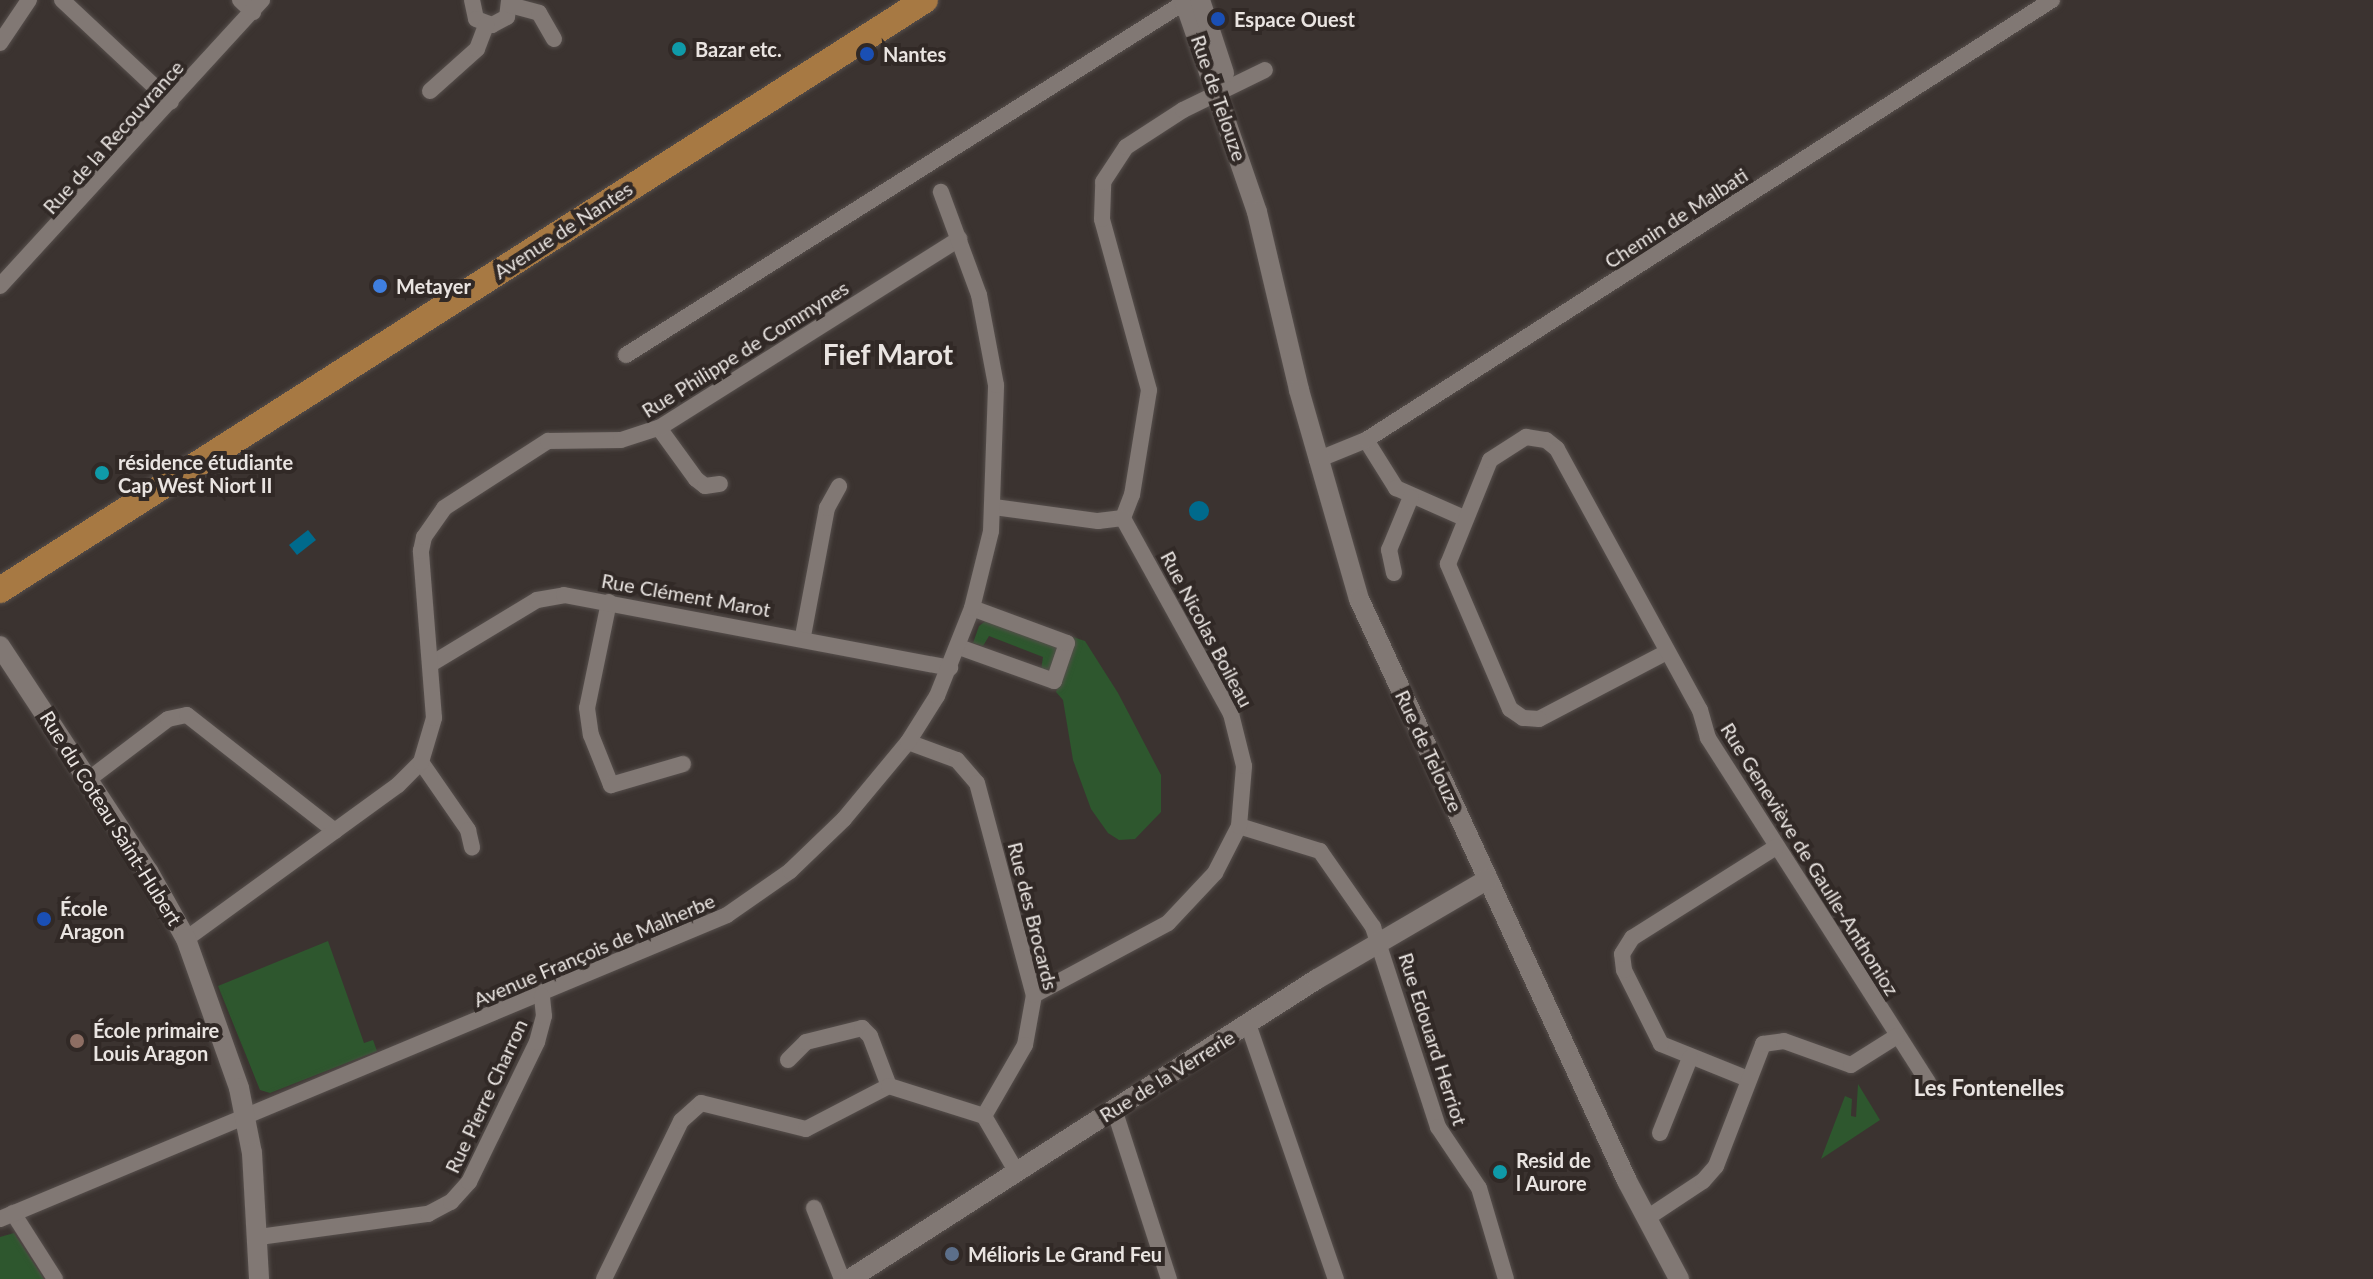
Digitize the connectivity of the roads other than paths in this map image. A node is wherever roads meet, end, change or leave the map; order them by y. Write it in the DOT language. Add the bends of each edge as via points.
graph roads {
  1 [pos="29,0"];
  2 [pos="62,0"];
  3 [pos="240,0"];
  4 [pos="472,0"];
  5 [pos="925,0"];
  6 [pos="2052,0"];
  7 [pos="1190,1"];
  8 [pos="510,3"];
  9 [pos="257,6"];
  10 [pos="486,25"];
  11 [pos="554,39"];
  12 [pos="0,43"];
  13 [pos="1265,70"];
  14 [pos="430,91"];
  15 [pos="1218,94"];
  16 [pos="171,102"];
  17 [pos="941,192"];
  18 [pos="959,239"];
  19 [pos="0,286"];
  20 [pos="626,355"];
  21 [pos="659,428"];
  22 [pos="1366,440"];
  23 [pos="1317,460"];
  24 [pos="720,484"];
  25 [pos="839,486"];
  26 [pos="1411,497"];
  27 [pos="994,507"];
  28 [pos="1123,518"];
  29 [pos="1464,518"];
  30 [pos="1394,573"];
  31 [pos="0,590"];
  32 [pos="609,602"];
  33 [pos="972,608"];
  34 [pos="803,636"];
  35 [pos="0,646"];
  36 [pos="959,647"];
  37 [pos="1665,653"];
  38 [pos="431,664"];
  39 [pos="950,668"];
  40 [pos="908,742"];
  41 [pos="421,762"];
  42 [pos="683,764"];
  43 [pos="89,779"];
  44 [pos="1239,826"];
  45 [pos="335,831"];
  46 [pos="1776,847"];
  47 [pos="472,848"];
  48 [pos="1488,879"];
  49 [pos="186,939"];
  50 [pos="1380,941"];
  51 [pos="1034,995"];
  52 [pos="542,996"];
  53 [pos="1248,1024"];
  54 [pos="1897,1036"];
  55 [pos="1690,1058"];
  56 [pos="788,1060"];
  57 [pos="1748,1079"];
  58 [pos="1928,1082"];
  59 [pos="889,1086"];
  60 [pos="1114,1109"];
  61 [pos="984,1116"];
  62 [pos="245,1117"];
  63 [pos="1660,1133"];
  64 [pos="1016,1171"];
  65 [pos="814,1208"];
  66 [pos="6,1216"];
  67 [pos="1647,1218"];
  68 [pos="259,1237"];
  69 [pos="1673,1277"];
  70 [pos="55,1279"];
  71 [pos="259,1279"];
  72 [pos="604,1279"];
  73 [pos="842,1279"];
  74 [pos="850,1279"];
  75 [pos="1169,1279"];
  76 [pos="1336,1279"];
  77 [pos="1506,1279"];
  1 -- 12 [label="street"];
  2 -- 16 [label="street"];
  3 -- 9 [label="street, Rue de la Recouvrance"];
  4 -- 10 [label="street" via="473,14"];
  5 -- 31 [label="main road, Avenue de Nantes"];
  6 -- 22 [label="street, Chemin de Malbati"];
  7 -- 15 [label="street, Rue de Telouze"];
  7 -- 20 [label="street"];
  8 -- 10 [label="street" via="503,21"];
  8 -- 11 [label="street" via="539,13"];
  9 -- 16 [label="street, Rue de la Recouvrance"];
  10 -- 14 [label="street" via="477,49"];
  13 -- 15 [label="street"];
  15 -- 23 [label="street, Rue de Telouze" via="1252,197"];
  15 -- 28 [label="street" via="1126,147 1103,182 1102,219 1149,390 1132,495"];
  16 -- 19 [label="street, Rue de la Recouvrance"];
  17 -- 18 [label="street, Avenue François de Malherbe"];
  18 -- 21 [label="street, Rue Philippe de Commynes"];
  18 -- 27 [label="street, Avenue François de Malherbe" via="979,295 996,385"];
  21 -- 24 [label="street" via="696,479 705,486"];
  21 -- 38 [label="street, Rue Philippe de Commynes" via="621,440 548,441 444,508 421,551"];
  22 -- 23 [label="street, Chemin de Malbati"];
  22 -- 26 [label="street" via="1392,484"];
  23 -- 48 [label="street, Rue de Telouze" via="1359,599"];
  25 -- 34 [label="street" via="827,508"];
  26 -- 29 [label="street"];
  26 -- 30 [label="street" via="1389,550"];
  27 -- 28 [label="street" via="1098,521"];
  27 -- 33 [label="street, Avenue François de Malherbe"];
  28 -- 44 [label="street, Rue Nicolas Boileau" via="1231,714 1244,766"];
  29 -- 37 [label="street, Rue Geneviève de Gaulle-Anthonioz" via="1490,460 1526,437 1552,443"];
  29 -- 37 [label="street, Rue Geneviève de Gaulle-Anthonioz" via="1449,573 1506,704 1516,714 1539,719"];
  32 -- 34 [label="street, Rue Clément Marot"];
  32 -- 38 [label="street, Rue Clément Marot" via="549,596"];
  32 -- 42 [label="street" via="587,708 591,735 611,785"];
  33 -- 36 [label="street, Avenue François de Malherbe"];
  33 -- 36 [label="street" via="1067,643 1054,681"];
  34 -- 39 [label="street, Rue Clément Marot"];
  35 -- 43 [label="street, Rue du Coteau Saint-Hubert"];
  36 -- 39 [label="street, Avenue François de Malherbe"];
  37 -- 46 [label="street, Rue Geneviève de Gaulle-Anthonioz" via="1700,710 1708,738"];
  38 -- 41 [label="street, Rue Philippe de Commynes" via="434,718"];
  39 -- 40 [label="street, Avenue François de Malherbe"];
  40 -- 51 [label="street, Rue des Brocards" via="957,760 973,773"];
  40 -- 52 [label="street, Avenue François de Malherbe" via="844,819 790,871 727,915"];
  41 -- 45 [label="street"];
  41 -- 47 [label="street" via="468,830"];
  43 -- 45 [label="street" via="174,715 187,715"];
  43 -- 49 [label="street, Rue du Coteau Saint-Hubert"];
  44 -- 50 [label="street, Rue Edouard Herriot" via="1327,857"];
  44 -- 51 [label="street, Rue Nicolas Boileau" via="1215,873 1168,923"];
  45 -- 49 [label="street"];
  46 -- 54 [label="street, Rue Geneviève de Gaulle-Anthonioz"];
  46 -- 55 [label="street" via="1632,938 1622,954 1624,970 1661,1044"];
  48 -- 50 [label="street, Rue de la Verrerie"];
  48 -- 67 [label="street, Rue de Telouze"];
  49 -- 62 [label="street, Rue du Coteau Saint-Hubert" via="223,1037"];
  50 -- 53 [label="street, Rue de la Verrerie"];
  50 -- 77 [label="street, Rue Edouard Herriot" via="1438,1127 1479,1188"];
  51 -- 61 [label="street, Rue des Brocards" via="1025,1045"];
  52 -- 62 [label="street, Avenue François de Malherbe"];
  52 -- 68 [label="street, Rue Pierre Charron" via="544,1016 537,1042 469,1182 451,1202 428,1214"];
  53 -- 60 [label="street, Rue de la Verrerie"];
  53 -- 76 [label="street"];
  54 -- 57 [label="street" via="1851,1065 1770,1041 1758,1052"];
  54 -- 58 [label="street, Rue Geneviève de Gaulle-Anthonioz"];
  55 -- 57 [label="street"];
  55 -- 63 [label="street"];
  56 -- 59 [label="street" via="806,1042 862,1028"];
  57 -- 67 [label="street" via="1710,1174"];
  59 -- 61 [label="street"];
  59 -- 72 [label="street" via="806,1129 711,1104 690,1109"];
  60 -- 64 [label="street, Rue de la Verrerie"];
  60 -- 75 [label="street"];
  61 -- 64 [label="street"];
  62 -- 66 [label="street, Avenue François de Malherbe"];
  62 -- 68 [label="street, Rue du Coteau Saint-Hubert"];
  64 -- 74 [label="street, Rue de la Verrerie"];
  65 -- 73 [label="street"];
  66 -- 70 [label="street"];
  67 -- 69 [label="street, Rue de Telouze"];
  68 -- 71 [label="street, Rue du Coteau Saint-Hubert"];
}
